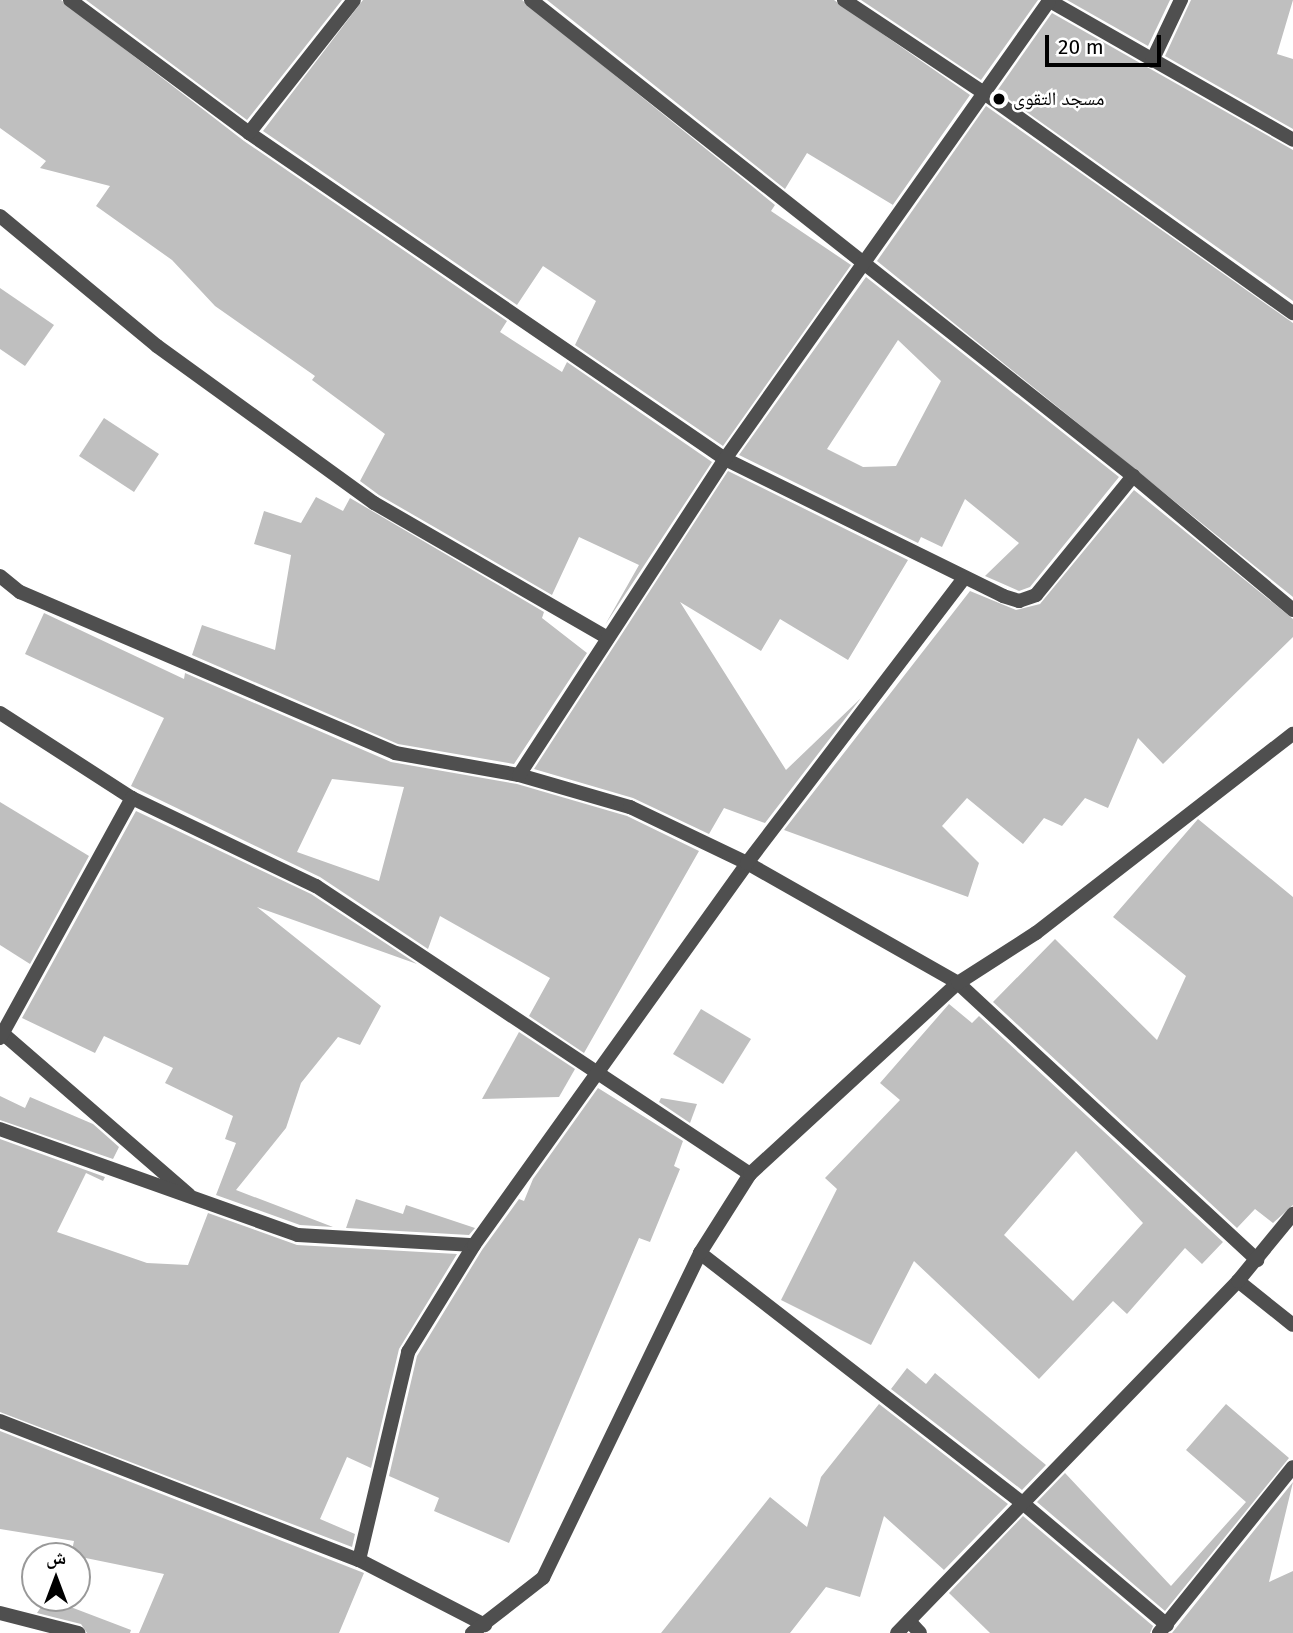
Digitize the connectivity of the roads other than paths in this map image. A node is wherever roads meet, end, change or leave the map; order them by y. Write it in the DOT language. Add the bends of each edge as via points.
graph roads {
  1 [pos="70,0"];
  2 [pos="354,0"];
  3 [pos="531,0"];
  4 [pos="844,0"];
  5 [pos="1048,0"];
  6 [pos="1181,0"];
  7 [pos="1152,61"];
  8 [pos="987,94"];
  9 [pos="249,133"];
  10 [pos="1293,140"];
  11 [pos="0,216"];
  12 [pos="866,266"];
  13 [pos="1293,313"];
  14 [pos="725,459"];
  15 [pos="1133,476"];
  16 [pos="0,576"];
  17 [pos="964,578"];
  18 [pos="1293,610"];
  19 [pos="608,638"];
  20 [pos="0,713"];
  21 [pos="1293,734"];
  22 [pos="519,775"];
  23 [pos="132,798"];
  24 [pos="747,863"];
  25 [pos="958,983"];
  26 [pos="1,1033"];
  27 [pos="600,1074"];
  28 [pos="0,1129"];
  29 [pos="750,1174"];
  30 [pos="195,1200"];
  31 [pos="1293,1214"];
  32 [pos="474,1245"];
  33 [pos="701,1253"];
  34 [pos="1257,1260"];
  35 [pos="1238,1281"];
  36 [pos="1293,1325"];
  37 [pos="0,1422"];
  38 [pos="1293,1467"];
  39 [pos="1025,1505"];
  40 [pos="359,1560"];
  41 [pos="0,1613"];
  42 [pos="909,1622"];
  43 [pos="485,1625"];
  44 [pos="1163,1629"];
  45 [pos="78,1633"];
  46 [pos="472,1633"];
  47 [pos="897,1633"];
  48 [pos="920,1633"];
  1 -- 9 [label="street"];
  2 -- 9 [label="street"];
  3 -- 12 [label="street"];
  4 -- 8 [label="street"];
  5 -- 7 [label="street"];
  5 -- 8 [label="street"];
  6 -- 7 [label="street"];
  7 -- 10 [label="street"];
  8 -- 12 [label="street"];
  8 -- 13 [label="street"];
  9 -- 14 [label="street"];
  11 -- 19 [label="street" via="157,346 374,503"];
  12 -- 14 [label="street"];
  12 -- 15 [label="street"];
  14 -- 17 [label="street"];
  14 -- 19 [label="street"];
  15 -- 17 [label="street" via="1036,595 1019,601"];
  15 -- 18 [label="street"];
  16 -- 22 [label="street" via="20,592 395,753"];
  17 -- 24 [label="street"];
  19 -- 22 [label="street"];
  20 -- 23 [label="street"];
  21 -- 25 [label="street" via="1036,933"];
  22 -- 24 [label="street" via="630,807"];
  23 -- 26 [label="street"];
  23 -- 27 [label="street" via="316,886"];
  24 -- 25 [label="street"];
  24 -- 27 [label="street"];
  25 -- 29 [label="street"];
  25 -- 34 [label="street"];
  26 -- 30 [label="street"];
  27 -- 29 [label="street"];
  27 -- 32 [label="street"];
  28 -- 30 [label="street"];
  29 -- 33 [label="street"];
  30 -- 32 [label="street" via="298,1235"];
  31 -- 34 [label="street"];
  32 -- 40 [label="street" via="408,1352"];
  33 -- 39 [label="street"];
  33 -- 43 [label="street" via="543,1578"];
  34 -- 35 [label="street"];
  35 -- 36 [label="street"];
  35 -- 39 [label="street"];
  37 -- 40 [label="street"];
  38 -- 44 [label="street"];
  39 -- 42 [label="street"];
  39 -- 44 [label="street"];
  40 -- 43 [label="street"];
  41 -- 45 [label="street"];
  42 -- 47 [label="street"];
  42 -- 48 [label="street"];
  43 -- 46 [label="street"];
}
